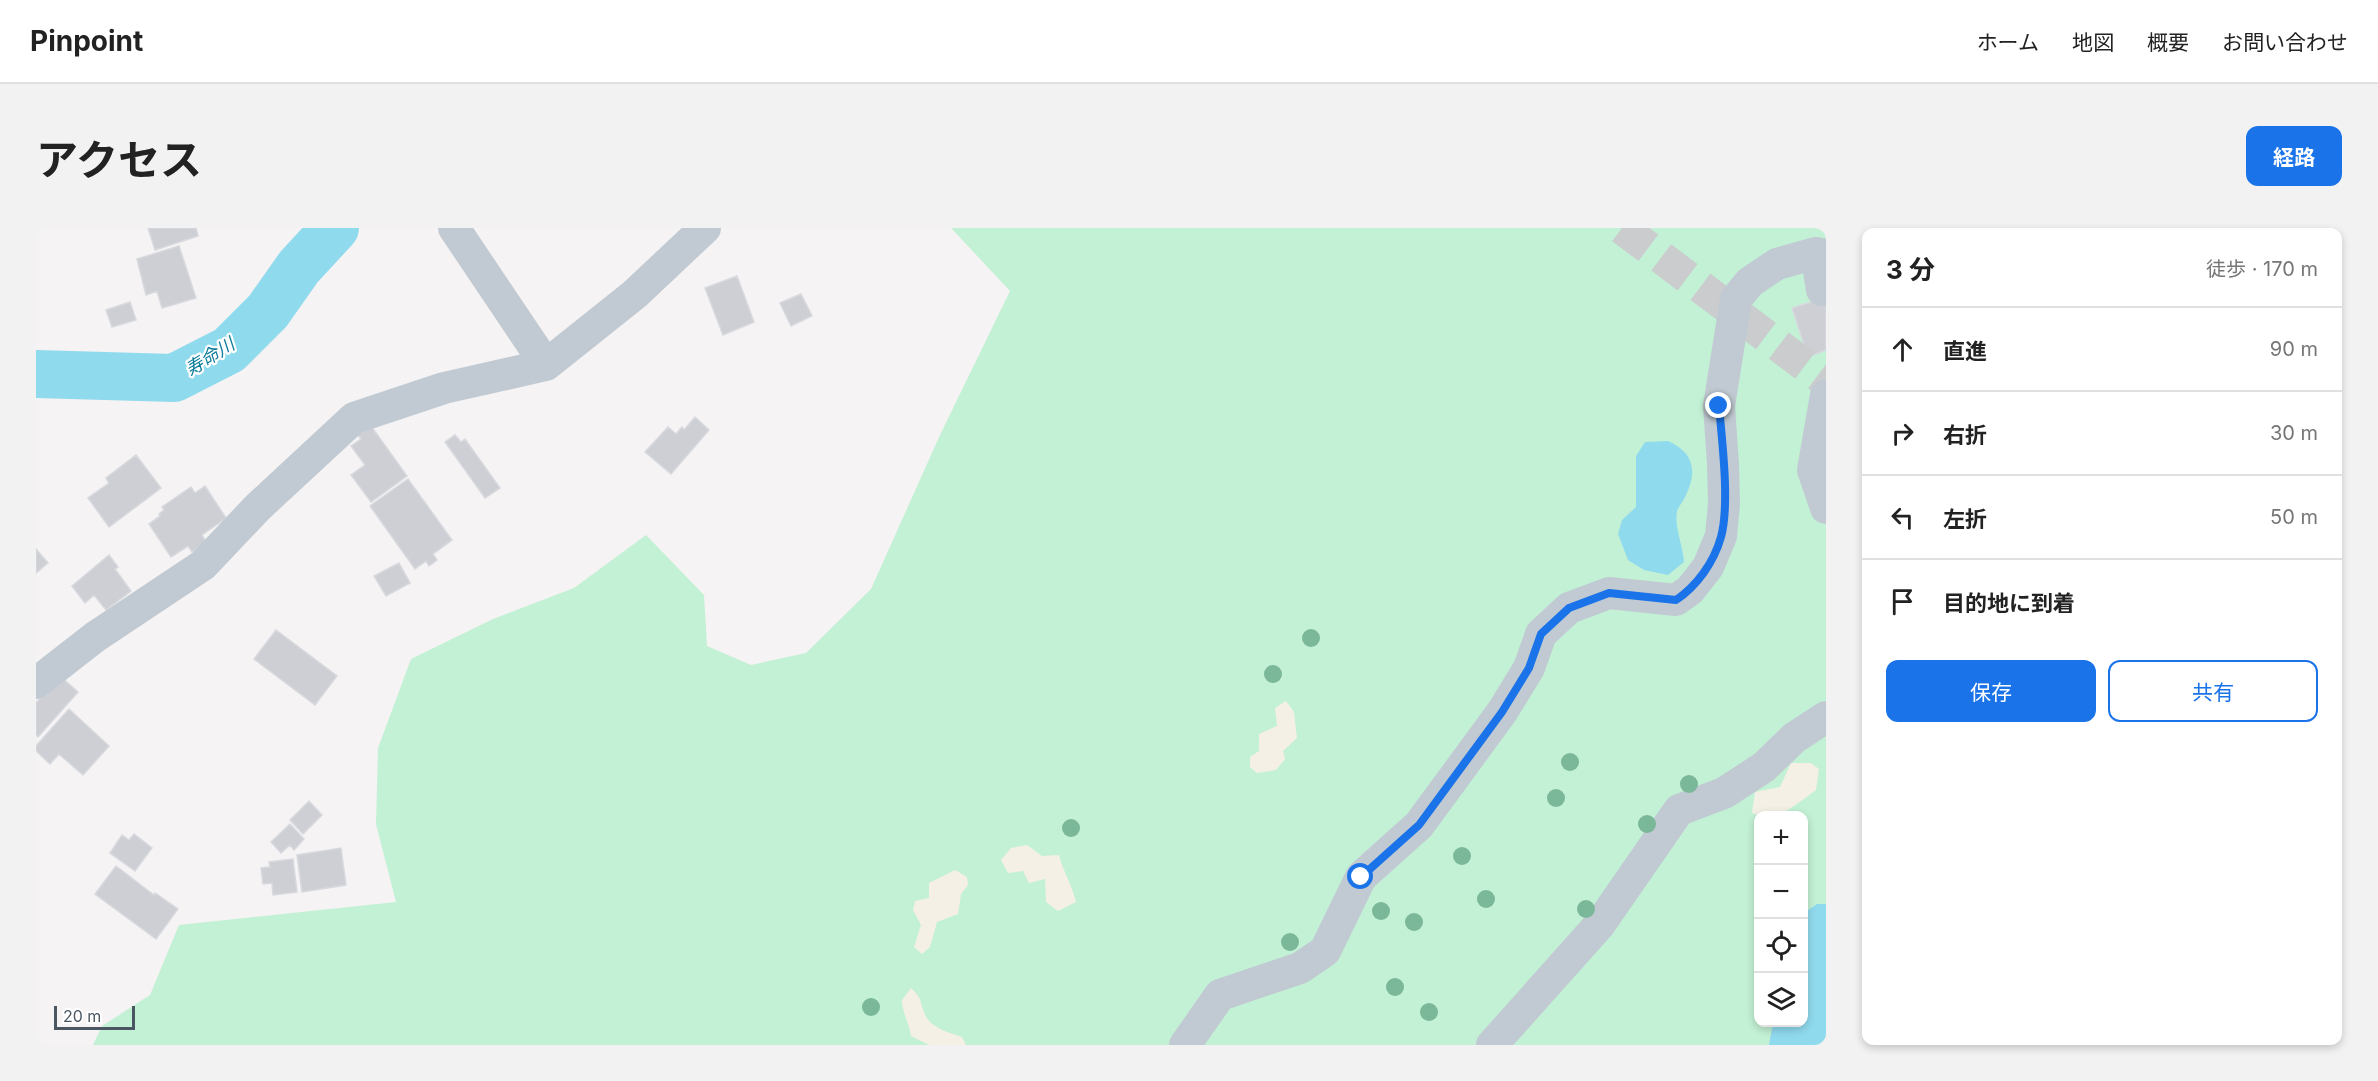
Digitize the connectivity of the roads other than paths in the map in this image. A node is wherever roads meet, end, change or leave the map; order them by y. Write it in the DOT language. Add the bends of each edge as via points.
graph roads {
  1 [pos="454,228"];
  2 [pos="705,228"];
  3 [pos="1821,254"];
  4 [pos="1826,290"];
  5 [pos="546,365"];
  6 [pos="1826,395"];
  7 [pos="1826,435"];
  8 [pos="1826,450"];
  9 [pos="1826,508"];
  10 [pos="36,683"];
  11 [pos="1826,717"];
  12 [pos="1185,1045"];
  13 [pos="1492,1045"];
  1 -- 5 [label="street"];
  2 -- 5 [label="street" via="635,294"];
  3 -- 4 [label="street" via="1822,290"];
  3 -- 12 [label="street" via="1777,264 1750,282 1736,299 1719,406 1724,504 1721,536 1708,567 1690,590 1676,600 1609,593 1569,608 1541,634 1529,668 1502,712 1419,825 1361,877 1325,951 1300,968 1220,995"];
  5 -- 10 [label="street" via="444,388 354,418 258,507 203,565 95,637"];
  6 -- 9 [label="street" via="1813,470"];
  7 -- 8 [label="street"];
  11 -- 13 [label="street" via="1794,738 1764,767 1724,793 1679,810 1600,924"];
}
